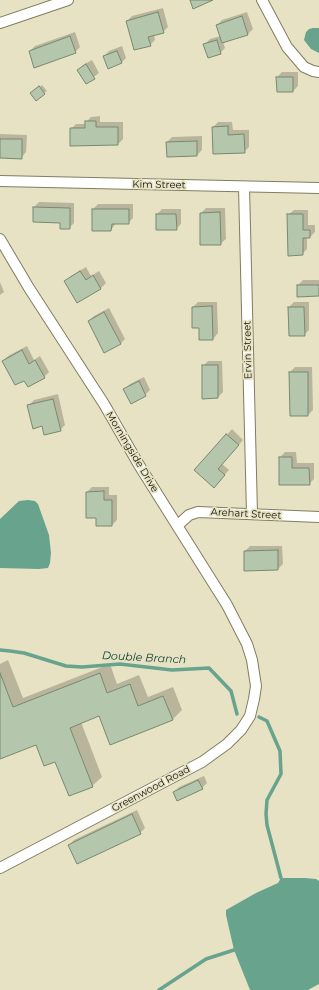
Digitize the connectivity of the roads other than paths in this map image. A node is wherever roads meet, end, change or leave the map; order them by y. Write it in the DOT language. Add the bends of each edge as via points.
graph roads {
  1 [pos="68,0"];
  2 [pos="262,0"];
  3 [pos="0,23"];
  4 [pos="319,72"];
  5 [pos="0,181"];
  6 [pos="244,187"];
  7 [pos="319,188"];
  8 [pos="0,239"];
  9 [pos="252,514"];
  10 [pos="319,517"];
  11 [pos="178,525"];
  12 [pos="254,670"];
  13 [pos="0,868"];
  1 -- 3 [label="street"];
  2 -- 4 [label="street" via="287,47 304,67"];
  5 -- 6 [label="street, Kim Street"];
  6 -- 7 [label="street, Kim Street"];
  6 -- 9 [label="street, Ervin Street"];
  8 -- 11 [label="street, Morningside Drive"];
  9 -- 10 [label="street, Arehart Street"];
  9 -- 11 [label="street, Arehart Street" via="198,512 189,515"];
  11 -- 12 [label="street, Morningside Drive" via="227,605 246,644"];
  12 -- 13 [label="street, Greenwood Road" via="256,686 250,716 227,744 202,762"];
}
